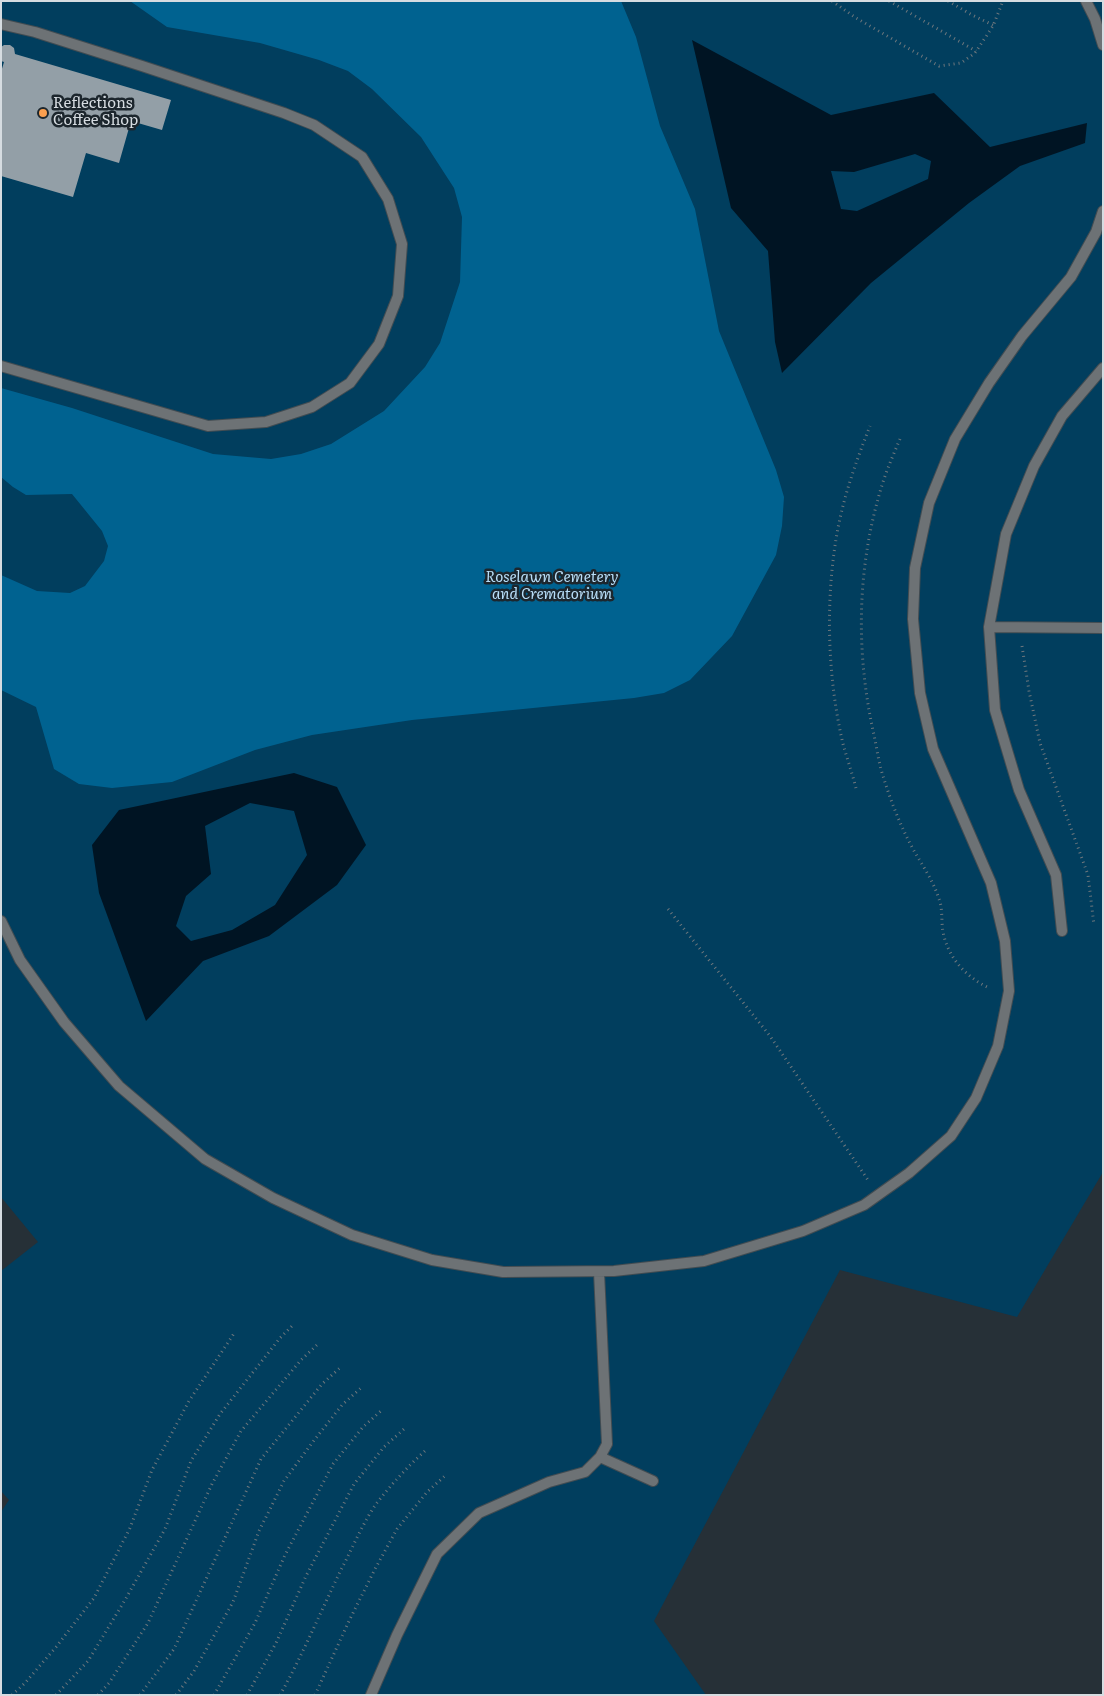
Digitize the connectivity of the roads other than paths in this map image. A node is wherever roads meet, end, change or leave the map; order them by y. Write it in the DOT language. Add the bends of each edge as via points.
graph roads {
  1 [pos="1086,1"];
  2 [pos="1,24"];
  3 [pos="1103,45"];
  4 [pos="1103,210"];
  5 [pos="1,366"];
  6 [pos="1103,368"];
  7 [pos="989,627"];
  8 [pos="1103,628"];
  9 [pos="1,920"];
  10 [pos="1062,931"];
  11 [pos="599,1272"];
  12 [pos="600,1457"];
  13 [pos="653,1481"];
  14 [pos="371,1695"];
  1 -- 3 [label="lane"];
  2 -- 5 [label="lane" via="142,66 314,125 362,157 388,199 402,244 398,296 380,344 350,383 312,407 266,422 208,426"];
  4 -- 11 [label="lane" via="1096,232 1071,277 1022,336 955,438 929,503 915,568 913,619 920,693 933,749 991,883 1005,941 1008,997 998,1046 976,1098 951,1136 909,1173 864,1205 803,1231 704,1262"];
  6 -- 7 [label="lane" via="1062,416 1034,466 1006,534"];
  7 -- 8 [label="lane"];
  7 -- 10 [label="lane" via="995,710 1018,790 1056,875"];
  9 -- 11 [label="lane" via="20,960 64,1022 119,1086 205,1159 273,1198 352,1235 432,1260 503,1272"];
  11 -- 12 [label="lane" via="607,1444"];
  12 -- 13 [label="lane"];
  12 -- 14 [label="lane" via="585,1472 549,1482 479,1513 437,1554"];
}
